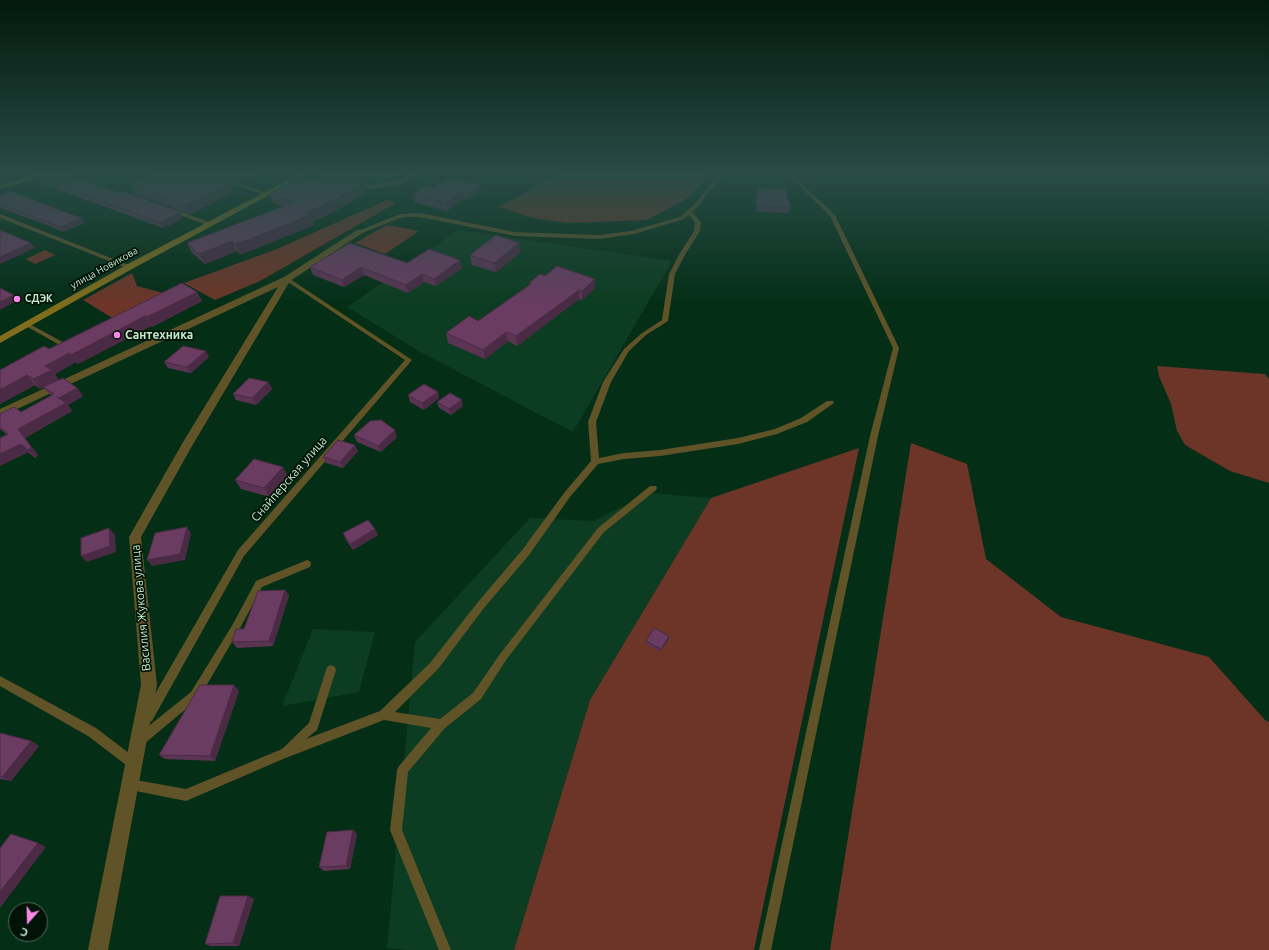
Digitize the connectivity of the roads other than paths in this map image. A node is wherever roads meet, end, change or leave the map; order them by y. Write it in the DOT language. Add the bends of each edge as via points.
graph roads {
  1 [pos="3,217"];
  2 [pos="191,217"];
  3 [pos="222,217"];
  4 [pos="396,217"];
  5 [pos="432,217"];
  6 [pos="683,217"];
  7 [pos="694,217"];
  8 [pos="833,217"];
  9 [pos="209,224"];
  10 [pos="360,232"];
  11 [pos="129,267"];
  12 [pos="287,279"];
  13 [pos="26,324"];
  14 [pos="0,340"];
  15 [pos="80,341"];
  16 [pos="830,403"];
  17 [pos="0,413"];
  18 [pos="595,462"];
  19 [pos="653,488"];
  20 [pos="307,564"];
  21 [pos="331,670"];
  22 [pos="0,681"];
  23 [pos="384,714"];
  24 [pos="441,724"];
  25 [pos="139,736"];
  26 [pos="282,754"];
  27 [pos="134,764"];
  28 [pos="130,785"];
  29 [pos="98,950"];
  30 [pos="445,950"];
  31 [pos="765,950"];
  1 -- 11 [label="lane"];
  2 -- 9 [label="lane"];
  3 -- 9 [label="main road, улица Новикова"];
  4 -- 10 [label="lane"];
  5 -- 6 [label="lane" via="515,234 599,237 632,233"];
  7 -- 18 [label="lane" via="698,222 697,231 672,274 665,321 644,334 626,350 607,382 592,422"];
  8 -- 31 [label="lane" via="896,348 874,436"];
  9 -- 11 [label="main road, улица Новикова"];
  10 -- 12 [label="street"];
  11 -- 13 [label="main road, улица Новикова"];
  12 -- 17 [label="street"];
  12 -- 25 [label="street, Василия Жукова улица" via="135,538 148,685"];
  12 -- 25 [label="lane, Снайперская улица" via="409,360 240,553"];
  13 -- 14 [label="main road, улица Новикова"];
  13 -- 15 [label="lane" via="67,347"];
  16 -- 18 [label="lane" via="804,420 777,431 738,441"];
  18 -- 23 [label="lane" via="566,495 526,552 434,666"];
  19 -- 24 [label="lane" via="601,530 503,657 477,696"];
  20 -- 25 [label="lane" via="259,584 195,695"];
  21 -- 26 [label="lane" via="313,726"];
  22 -- 27 [label="lane" via="92,732"];
  23 -- 24 [label="lane"];
  23 -- 26 [label="lane"];
  24 -- 30 [label="lane" via="403,770 396,830"];
  25 -- 27 [label="street, Василия Жукова улица"];
  26 -- 28 [label="lane" via="186,795"];
  27 -- 28 [label="street, Василия Жукова улица"];
  28 -- 29 [label="street, Василия Жукова улица"];
}
